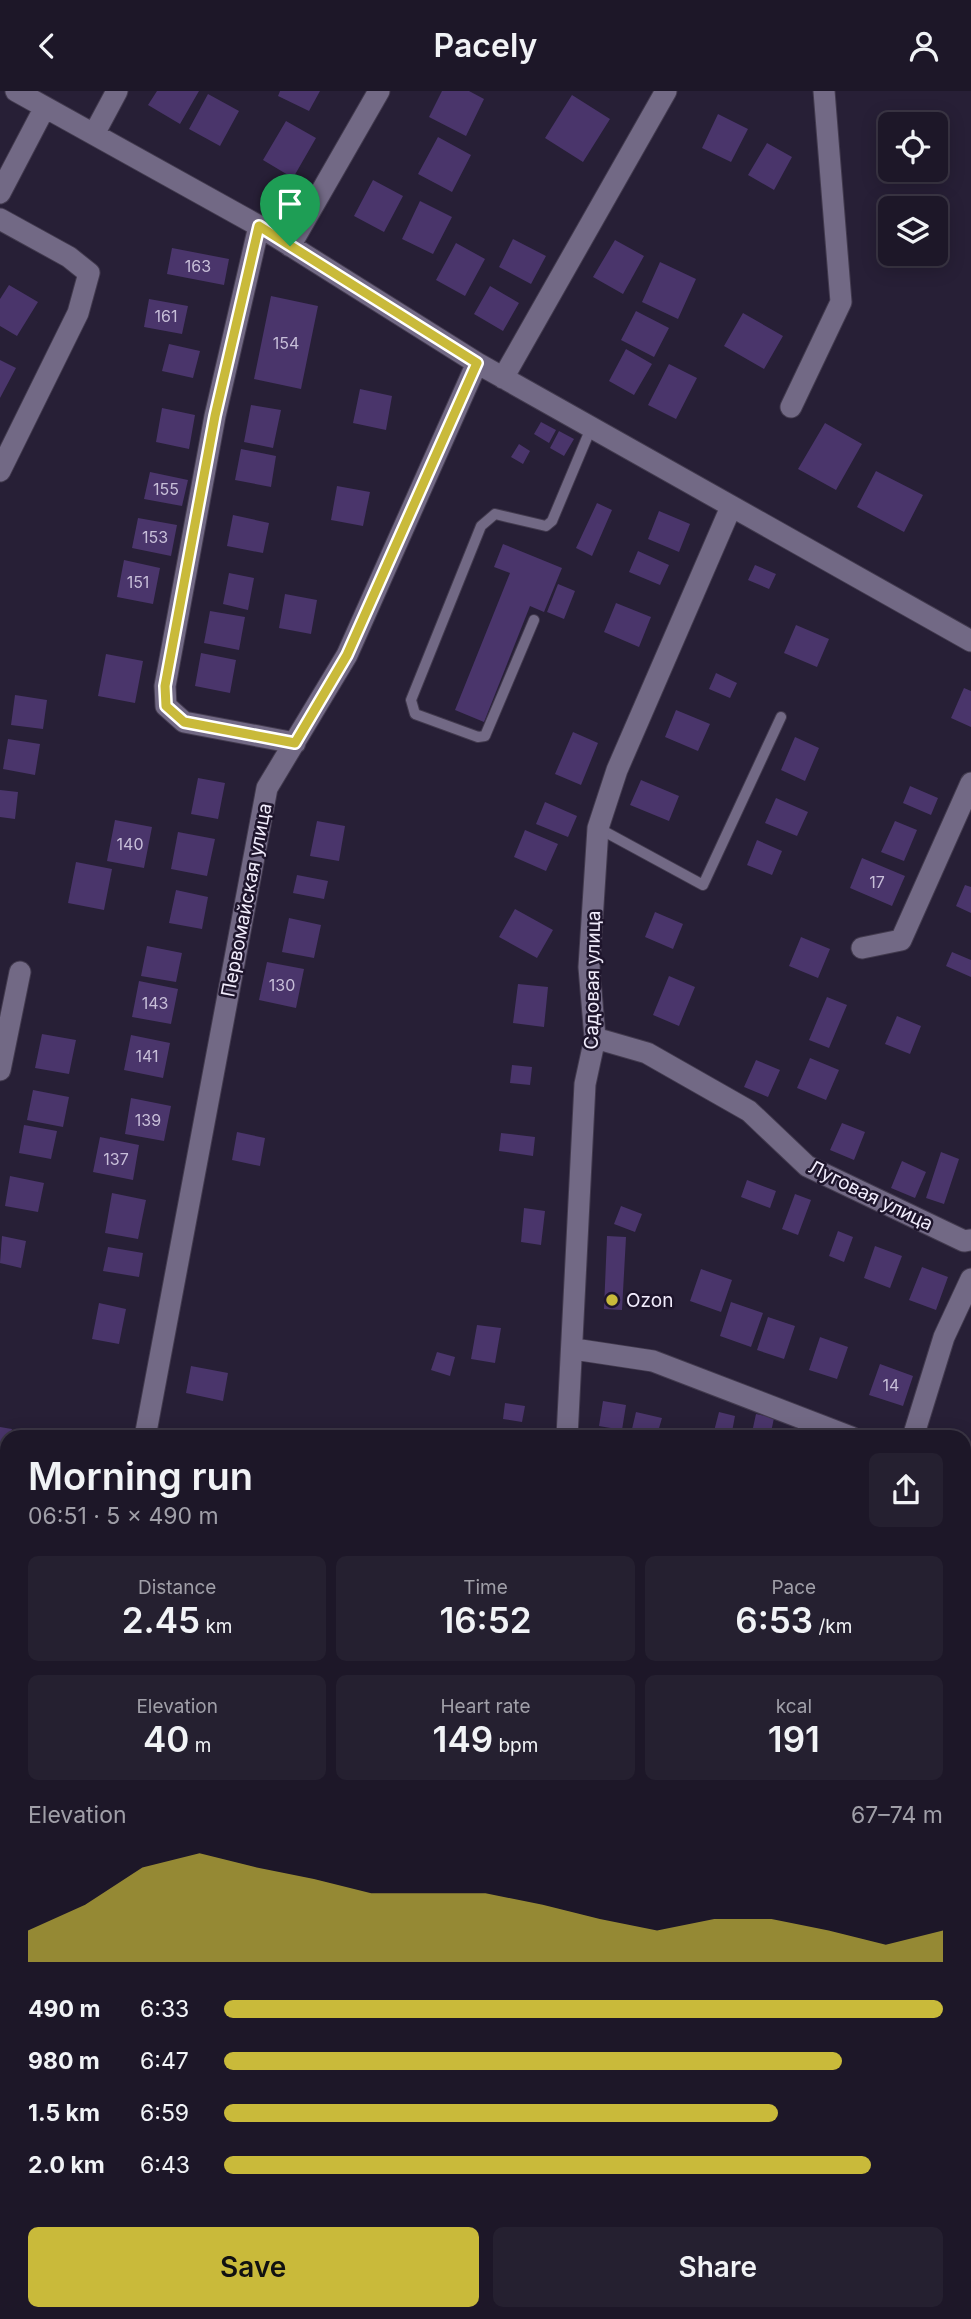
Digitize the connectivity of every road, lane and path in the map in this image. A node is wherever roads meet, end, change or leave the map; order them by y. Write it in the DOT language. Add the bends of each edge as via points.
graph roads {
  1 [pos="16,91"];
  2 [pos="117,91"];
  3 [pos="379,91"];
  4 [pos="666,91"];
  5 [pos="824,91"];
  6 [pos="45,107"];
  7 [pos="94,134"];
  8 [pos="0,193"];
  9 [pos="0,219"];
  10 [pos="259,226"];
  11 [pos="290,246"];
  12 [pos="477,363"];
  13 [pos="503,378"];
  14 [pos="791,407"];
  15 [pos="591,428"];
  16 [pos="0,471"];
  17 [pos="731,507"];
  18 [pos="534,619"];
  19 [pos="971,641"];
  20 [pos="781,717"];
  21 [pos="295,743"];
  22 [pos="971,783"];
  23 [pos="598,828"];
  24 [pos="862,948"];
  25 [pos="20,972"];
  26 [pos="595,1038"];
  27 [pos="0,1070"];
  28 [pos="971,1240"];
  29 [pos="971,1279"];
  30 [pos="574,1349"];
  31 [pos="146,1430"];
  32 [pos="568,1430"];
  33 [pos="833,1430"];
  34 [pos="915,1430"];
  1 -- 6 [label="street"];
  2 -- 7 [label="street"];
  3 -- 11 [label="street"];
  4 -- 13 [label="street"];
  5 -- 14 [label="street" via="841,302"];
  6 -- 7 [label="street"];
  6 -- 8 [label="street"];
  7 -- 10 [label="street"];
  9 -- 16 [label="street" via="89,273 78,313"];
  10 -- 11 [label="street"];
  10 -- 21 [label="street" via="215,416 165,686 166,706 184,722"];
  11 -- 12 [label="street"];
  12 -- 13 [label="street"];
  12 -- 21 [label="street, Первомайская улица" via="347,655"];
  13 -- 15 [label="street"];
  15 -- 17 [label="street"];
  15 -- 18 [label="lane" via="552,521 540,527 495,514 481,526 411,700 415,714 485,736"];
  17 -- 19 [label="street"];
  17 -- 23 [label="street, Садовая улица" via="617,770"];
  20 -- 23 [label="lane" via="703,885"];
  21 -- 31 [label="street, Первомайская улица" via="267,788"];
  22 -- 24 [label="street" via="901,940"];
  23 -- 26 [label="street, Садовая улица" via="589,967"];
  25 -- 27 [label="street"];
  26 -- 28 [label="street, Луговая улица" via="647,1053 748,1111 807,1166 964,1241"];
  26 -- 30 [label="street, Садовая улица" via="585,1084"];
  29 -- 34 [label="street" via="944,1337"];
  30 -- 32 [label="street, Садовая улица"];
  30 -- 33 [label="street" via="653,1361"];
}
